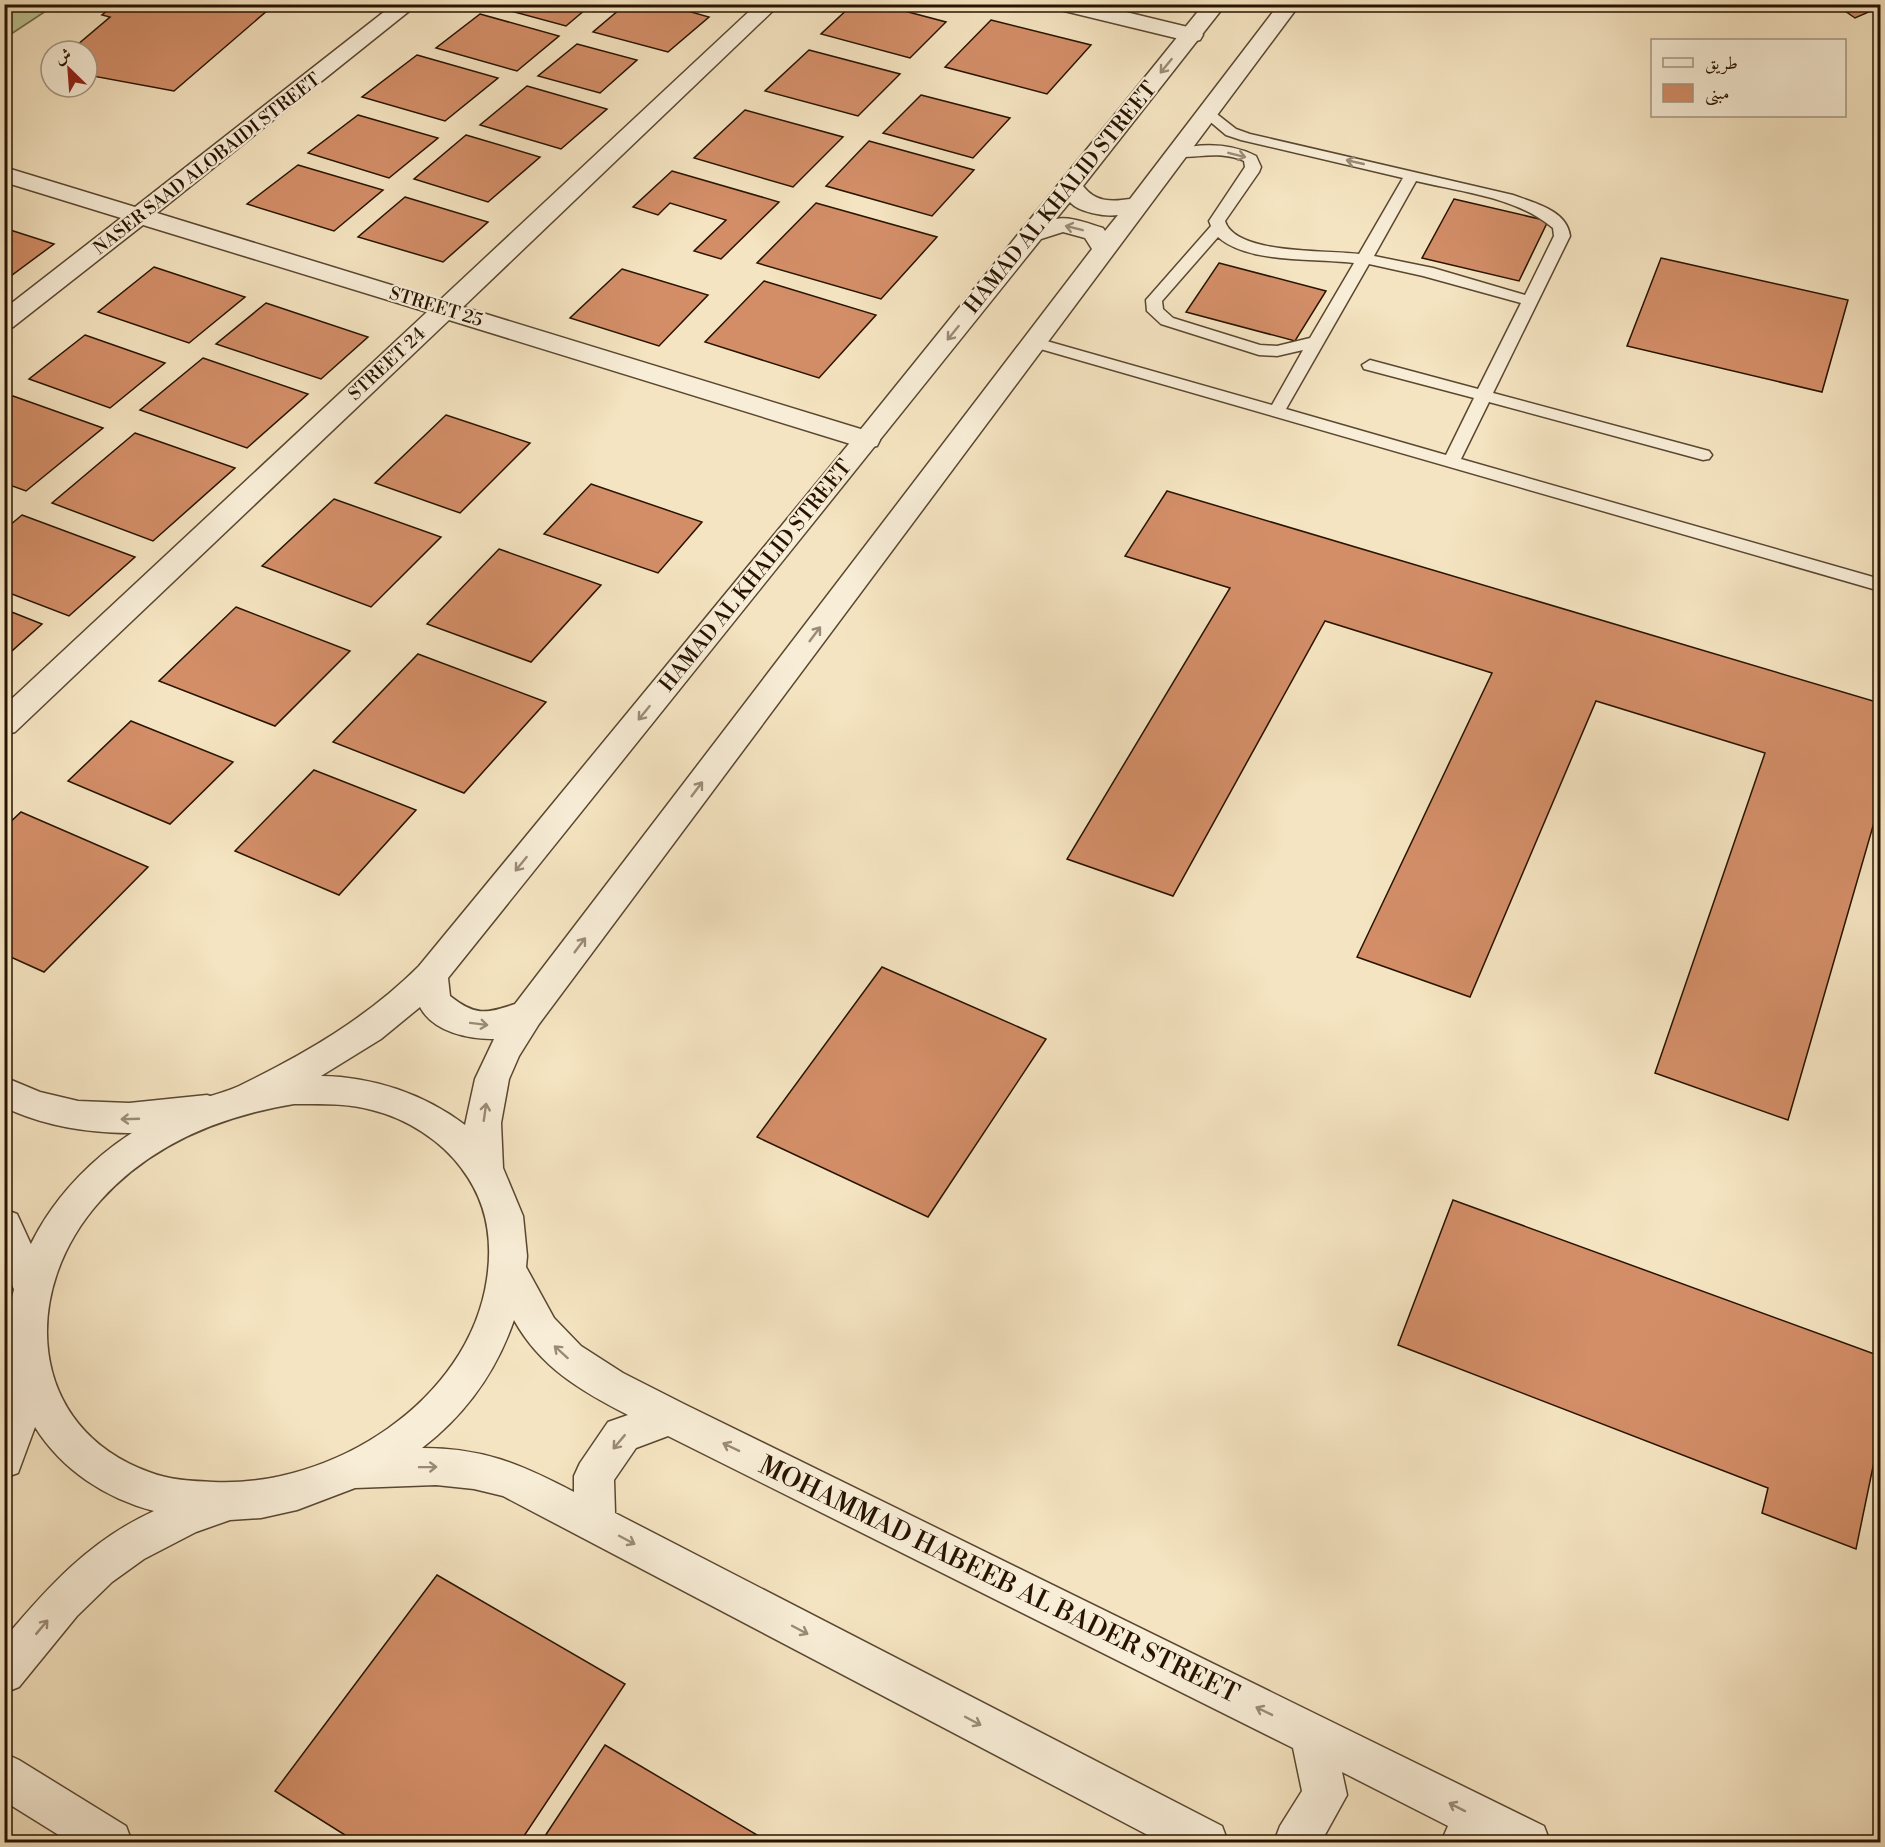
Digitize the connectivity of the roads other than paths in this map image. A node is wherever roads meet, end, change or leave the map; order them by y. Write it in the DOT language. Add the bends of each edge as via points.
graph roads {
  1 [pos="408,4"];
  2 [pos="770,4"];
  3 [pos="1064,4"];
  4 [pos="1216,4"];
  5 [pos="1290,4"];
  6 [pos="1192,35"];
  7 [pos="1208,114"];
  8 [pos="1179,153"];
  9 [pos="4,174"];
  10 [pos="1412,176"];
  11 [pos="1070,186"];
  12 [pos="1139,205"];
  13 [pos="142,216"];
  14 [pos="1218,227"];
  15 [pos="1034,233"];
  16 [pos="1105,251"];
  17 [pos="1364,259"];
  18 [pos="1530,301"];
  19 [pos="444,309"];
  20 [pos="4,322"];
  21 [pos="1316,342"];
  22 [pos="1036,344"];
  23 [pos="1370,365"];
  24 [pos="1485,398"];
  25 [pos="1276,412"];
  26 [pos="867,440"];
  27 [pos="1703,455"];
  28 [pos="1451,462"];
  29 [pos="1881,585"];
  30 [pos="4,724"];
  31 [pos="431,975"];
  32 [pos="527,1014"];
  33 [pos="4,1091"];
  34 [pos="251,1096"];
  35 [pos="209,1108"];
  36 [pos="485,1170"];
  37 [pos="4,1225"];
  38 [pos="509,1271"];
  39 [pos="32,1288"];
  40 [pos="30,1372"];
  41 [pos="670,1417"];
  42 [pos="4,1460"];
  43 [pos="348,1472"];
  44 [pos="228,1501"];
  45 [pos="595,1523"];
  46 [pos="4,1672"];
  47 [pos="1311,1734"];
  48 [pos="4,1775"];
  49 [pos="1497,1838"];
  50 [pos="110,1842"];
  51 [pos="1206,1842"];
  52 [pos="1296,1842"];
  1 -- 13 [label="street, NASER SAAD ALOBAIDI STREET"];
  2 -- 19 [label="street, STREET 24"];
  3 -- 6 [label="street"];
  4 -- 6 [label="street, HAMAD AL KHALID STREET"];
  5 -- 7 [label="street"];
  6 -- 11 [label="street, HAMAD AL KHALID STREET, one-way"];
  7 -- 8 [label="street"];
  10 -- 7 [label="lane, one-way" via="1246,137 1224,128"];
  8 -- 12 [label="street"];
  8 -- 14 [label="lane, one-way" via="1210,149 1245,156 1253,164 1218,218"];
  9 -- 13 [label="street, STREET 25"];
  10 -- 17 [label="lane"];
  10 -- 18 [label="lane" via="1508,198 1555,219 1562,236"];
  11 -- 12 [label="street" via="1082,201 1110,209"];
  11 -- 15 [label="street, HAMAD AL KHALID STREET"];
  12 -- 16 [label="street"];
  13 -- 19 [label="street, STREET 25"];
  13 -- 20 [label="street, NASER SAAD ALOBAIDI STREET"];
  14 -- 17 [label="lane" via="1233,241 1280,253"];
  14 -- 21 [label="lane" via="1154,300 1155,311 1167,321 1259,350 1277,351"];
  16 -- 15 [label="street, one-way" via="1094,233 1083,230 1063,225"];
  15 -- 26 [label="street, HAMAD AL KHALID STREET, one-way"];
  16 -- 22 [label="street"];
  17 -- 18 [label="lane"];
  17 -- 21 [label="lane"];
  18 -- 24 [label="lane"];
  19 -- 26 [label="street, STREET 25"];
  19 -- 30 [label="street, STREET 24"];
  21 -- 25 [label="lane"];
  22 -- 25 [label="lane"];
  32 -- 22 [label="street, one-way"];
  23 -- 24 [label="lane"];
  24 -- 27 [label="lane"];
  24 -- 28 [label="lane"];
  25 -- 28 [label="lane"];
  26 -- 31 [label="street, HAMAD AL KHALID STREET, one-way"];
  28 -- 29 [label="lane"];
  31 -- 32 [label="street, one-way" via="434,1002 457,1021 492,1026"];
  31 -- 34 [label="street, HAMAD AL KHALID STREET" via="369,1031"];
  36 -- 32 [label="street, one-way" via="483,1123 490,1083 507,1044"];
  35 -- 33 [label="street, one-way" via="127,1119 74,1116 46,1111"];
  34 -- 35 [label="street"];
  34 -- 36 [label="street" via="337,1090 383,1098 424,1114 460,1139"];
  35 -- 39 [label="street" via="168,1127 97,1180 68,1214 46,1250"];
  36 -- 38 [label="street" via="505,1212 510,1240"];
  37 -- 39 [label="street"];
  41 -- 38 [label="street, MOHAMMAD HABEEB AL BADER STREET, one-way" via="585,1371 555,1346 532,1317"];
  38 -- 43 [label="street" via="501,1309 485,1348 461,1385 429,1419 401,1441"];
  39 -- 40 [label="street" via="26,1344"];
  40 -- 42 [label="street" via="20,1417"];
  40 -- 44 [label="street" via="59,1431 83,1456 106,1471 148,1491 187,1499"];
  41 -- 45 [label="street, one-way" via="622,1435 594,1476"];
  47 -- 41 [label="street, MOHAMMAD HABEEB AL BADER STREET, one-way"];
  43 -- 44 [label="street" via="269,1497"];
  43 -- 45 [label="street, one-way" via="433,1466 485,1470"];
  46 -- 44 [label="street, one-way" via="68,1596 98,1568 159,1529"];
  45 -- 51 [label="street, one-way"];
  49 -- 47 [label="street, MOHAMMAD HABEEB AL BADER STREET, one-way"];
  47 -- 52 [label="street" via="1325,1795"];
  48 -- 50 [label="street"];
}
